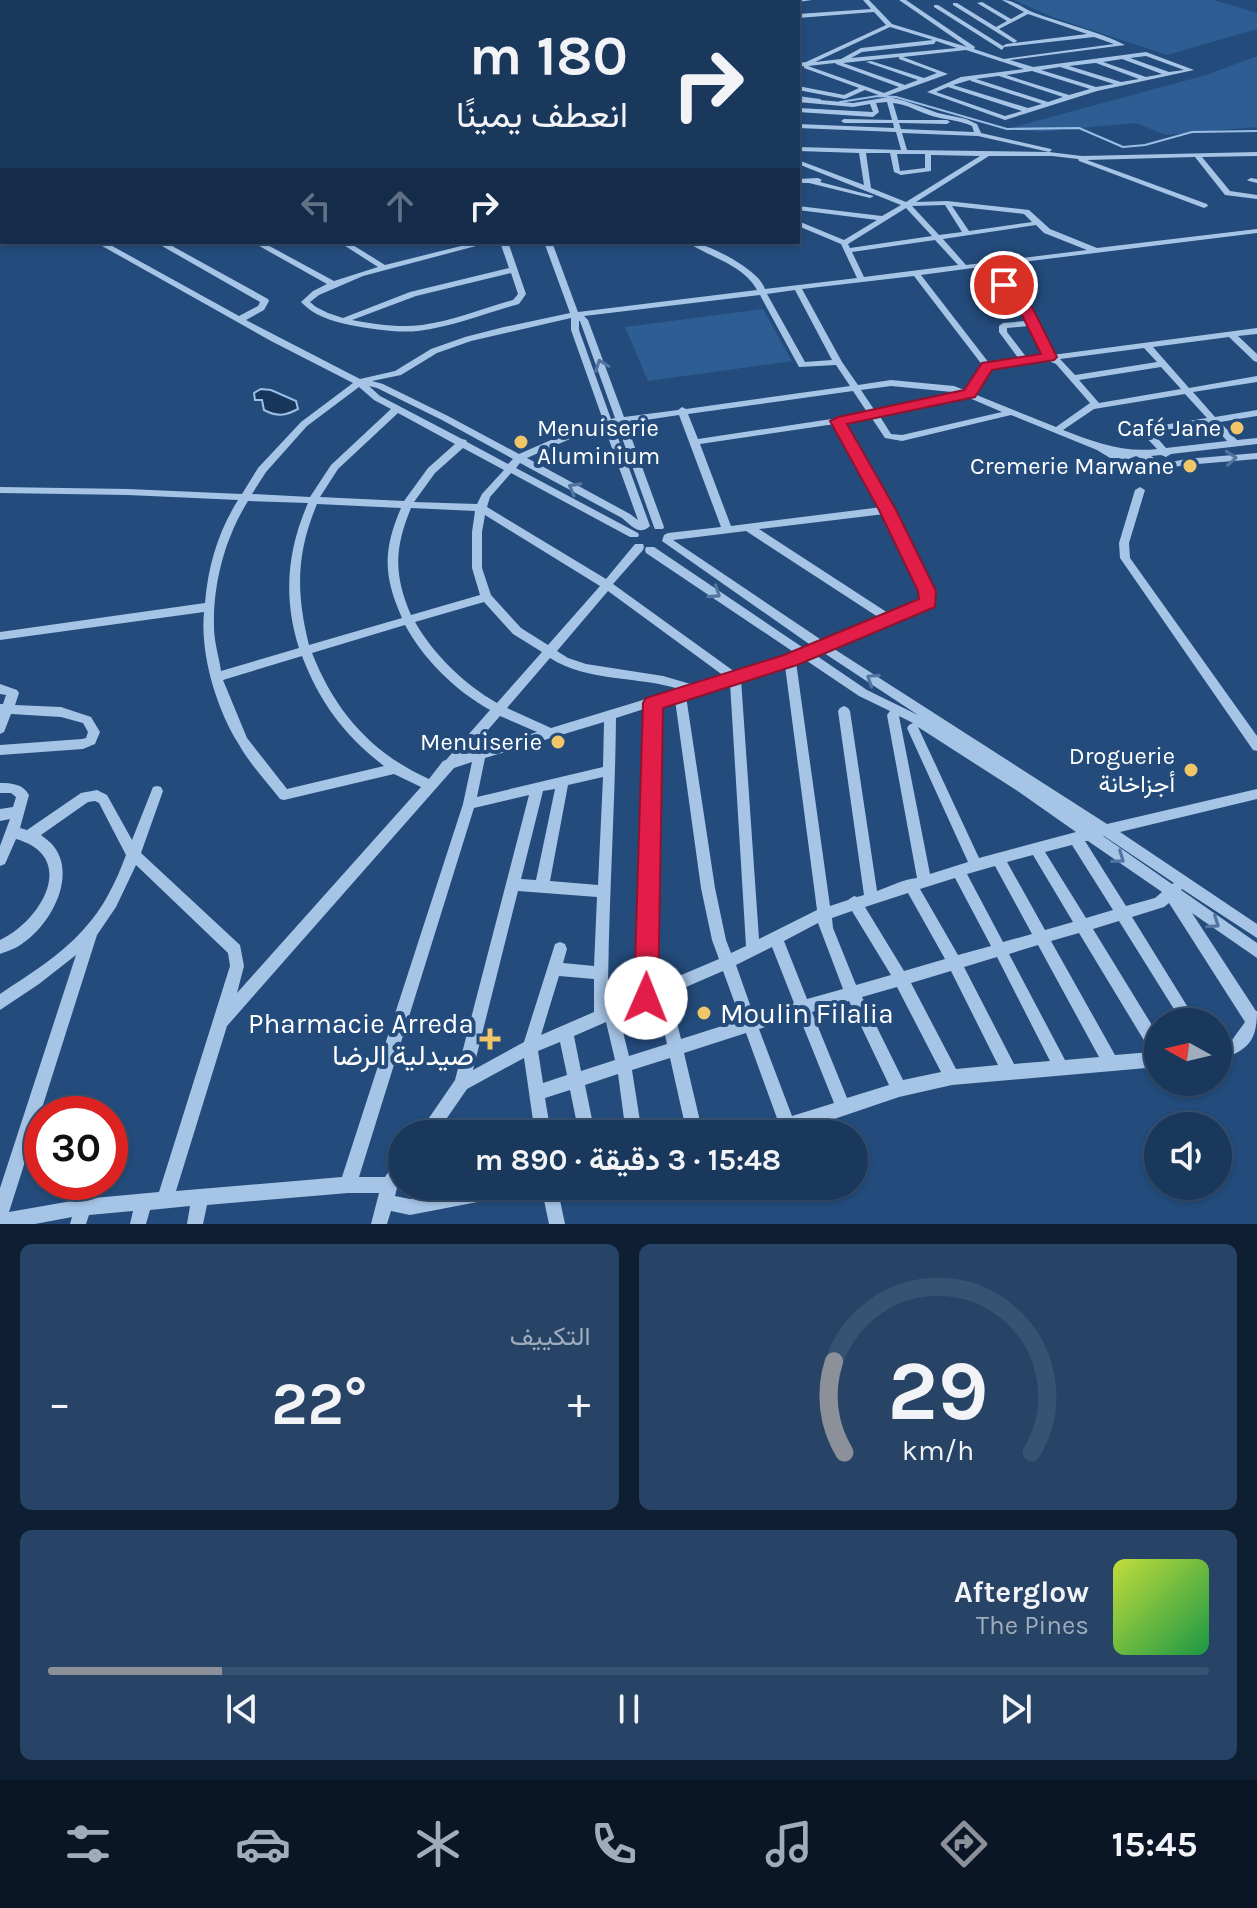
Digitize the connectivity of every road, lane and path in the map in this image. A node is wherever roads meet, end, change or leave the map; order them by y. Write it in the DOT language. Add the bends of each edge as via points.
graph roads {
  1 [pos="808,0"];
  2 [pos="866,0"];
  3 [pos="902,0"];
  4 [pos="1005,0"];
  5 [pos="980,3"];
  6 [pos="955,4"];
  7 [pos="832,6"];
  8 [pos="936,6"];
  9 [pos="875,10"];
  10 [pos="1028,12"];
  11 [pos="837,13"];
  12 [pos="800,14"];
  13 [pos="821,14"];
  14 [pos="1011,21"];
  15 [pos="890,25"];
  16 [pos="995,28"];
  17 [pos="976,31"];
  18 [pos="954,35"];
  19 [pos="1100,35"];
  20 [pos="1067,39"];
  21 [pos="941,41"];
  22 [pos="1014,41"];
  23 [pos="889,47"];
  24 [pos="969,50"];
  25 [pos="1084,50"];
  26 [pos="898,57"];
  27 [pos="1120,57"];
  28 [pos="865,60"];
  29 [pos="1001,60"];
  30 [pos="1094,60"];
  31 [pos="838,63"];
  32 [pos="800,65"];
  33 [pos="800,65"];
  34 [pos="800,65"];
  35 [pos="1058,65"];
  36 [pos="1028,68"];
  37 [pos="1121,70"];
  38 [pos="943,73"];
  39 [pos="996,74"];
  40 [pos="1169,74"];
  41 [pos="1092,75"];
  42 [pos="964,79"];
  43 [pos="1147,79"];
  44 [pos="924,80"];
  45 [pos="1123,84"];
  46 [pos="948,85"];
  47 [pos="905,87"];
  48 [pos="800,88"];
  49 [pos="865,88"];
  50 [pos="1096,89"];
  51 [pos="1069,97"];
  52 [pos="889,99"];
  53 [pos="800,100"];
  54 [pos="872,101"];
  55 [pos="1047,104"];
  56 [pos="853,105"];
  57 [pos="800,110"];
  58 [pos="1030,111"];
  59 [pos="845,112"];
  60 [pos="894,122"];
  61 [pos="970,122"];
  62 [pos="843,125"];
  63 [pos="800,126"];
  64 [pos="827,128"];
  65 [pos="854,130"];
  66 [pos="900,132"];
  67 [pos="978,134"];
  68 [pos="800,149"];
  69 [pos="827,150"];
  70 [pos="858,151"];
  71 [pos="893,153"];
  72 [pos="905,153"];
  73 [pos="928,154"];
  74 [pos="988,154"];
  75 [pos="1257,154"];
  76 [pos="1197,155"];
  77 [pos="1073,157"];
  78 [pos="800,163"];
  79 [pos="833,174"];
  80 [pos="800,181"];
  81 [pos="812,182"];
  82 [pos="869,192"];
  83 [pos="1245,196"];
  84 [pos="1257,197"];
  85 [pos="947,203"];
  86 [pos="906,204"];
  87 [pos="1257,205"];
  88 [pos="1204,206"];
  89 [pos="800,208"];
  90 [pos="881,218"];
  91 [pos="1038,223"];
  92 [pos="800,224"];
  93 [pos="1257,231"];
  94 [pos="966,232"];
  95 [pos="937,238"];
  96 [pos="103,244"];
  97 [pos="163,244"];
  98 [pos="260,244"];
  99 [pos="346,244"];
  100 [pos="442,244"];
  101 [pos="479,244"];
  102 [pos="505,244"];
  103 [pos="549,244"];
  104 [pos="696,244"];
  105 [pos="846,247"];
  106 [pos="1095,251"];
  107 [pos="446,252"];
  108 [pos="973,265"];
  109 [pos="963,266"];
  110 [pos="385,268"];
  111 [pos="512,270"];
  112 [pos="916,273"];
  113 [pos="862,280"];
  114 [pos="334,285"];
  115 [pos="797,287"];
  116 [pos="763,290"];
  117 [pos="575,315"];
  118 [pos="239,320"];
  119 [pos="344,320"];
  120 [pos="1031,323"];
  121 [pos="1257,331"];
  122 [pos="1231,334"];
  123 [pos="1147,346"];
  124 [pos="1252,350"];
  125 [pos="1049,357"];
  126 [pos="1257,359"];
  127 [pos="1025,361"];
  128 [pos="838,362"];
  129 [pos="1163,364"];
  130 [pos="987,366"];
  131 [pos="1074,378"];
  132 [pos="1257,379"];
  133 [pos="359,382"];
  134 [pos="854,386"];
  135 [pos="1188,393"];
  136 [pos="970,394"];
  137 [pos="1095,406"];
  138 [pos="397,408"];
  139 [pos="682,410"];
  140 [pos="1014,412"];
  141 [pos="871,413"];
  142 [pos="1257,413"];
  143 [pos="622,420"];
  144 [pos="838,421"];
  145 [pos="1213,421"];
  146 [pos="607,422"];
  147 [pos="1057,430"];
  148 [pos="1257,441"];
  149 [pos="463,442"];
  150 [pos="695,442"];
  151 [pos="1235,444"];
  152 [pos="1100,448"];
  153 [pos="1137,454"];
  154 [pos="1166,454"];
  155 [pos="1257,456"];
  156 [pos="519,458"];
  157 [pos="510,466"];
  158 [pos="1128,466"];
  159 [pos="1149,469"];
  160 [pos="0,490"];
  161 [pos="1140,490"];
  162 [pos="242,497"];
  163 [pos="313,500"];
  164 [pos="405,503"];
  165 [pos="481,508"];
  166 [pos="888,510"];
  167 [pos="638,511"];
  168 [pos="626,516"];
  169 [pos="659,527"];
  170 [pos="748,527"];
  171 [pos="727,529"];
  172 [pos="642,537"];
  173 [pos="668,539"];
  174 [pos="607,585"];
  175 [pos="486,597"];
  176 [pos="208,607"];
  177 [pos="887,618"];
  178 [pos="405,620"];
  179 [pos="0,636"];
  180 [pos="823,647"];
  181 [pos="304,650"];
  182 [pos="549,654"];
  183 [pos="805,654"];
  184 [pos="790,660"];
  185 [pos="216,677"];
  186 [pos="735,678"];
  187 [pos="0,689"];
  188 [pos="695,690"];
  189 [pos="680,695"];
  190 [pos="653,703"];
  191 [pos="4,709"];
  192 [pos="499,709"];
  193 [pos="844,711"];
  194 [pos="893,715"];
  195 [pos="610,716"];
  196 [pos="913,728"];
  197 [pos="0,729"];
  198 [pos="550,733"];
  199 [pos="1257,746"];
  200 [pos="0,750"];
  201 [pos="479,758"];
  202 [pos="447,765"];
  203 [pos="395,769"];
  204 [pos="610,770"];
  205 [pos="562,783"];
  206 [pos="429,785"];
  207 [pos="0,788"];
  208 [pos="537,790"];
  209 [pos="157,791"];
  210 [pos="1257,794"];
  211 [pos="469,804"];
  212 [pos="19,812"];
  213 [pos="0,815"];
  214 [pos="1106,830"];
  215 [pos="13,832"];
  216 [pos="32,834"];
  217 [pos="1082,837"];
  218 [pos="1036,849"];
  219 [pos="132,853"];
  220 [pos="1,854"];
  221 [pos="999,860"];
  222 [pos="976,865"];
  223 [pos="959,871"];
  224 [pos="917,882"];
  225 [pos="512,884"];
  226 [pos="542,886"];
  227 [pos="1176,888"];
  228 [pos="602,891"];
  229 [pos="871,896"];
  230 [pos="854,902"];
  231 [pos="1124,913"];
  232 [pos="823,914"];
  233 [pos="1081,926"];
  234 [pos="91,931"];
  235 [pos="1257,932"];
  236 [pos="775,937"];
  237 [pos="1042,937"];
  238 [pos="0,947"];
  239 [pos="753,947"];
  240 [pos="560,949"];
  241 [pos="1000,949"];
  242 [pos="1257,951"];
  243 [pos="954,962"];
  244 [pos="726,963"];
  245 [pos="554,969"];
  246 [pos="601,973"];
  247 [pos="901,979"];
  248 [pos="662,990"];
  249 [pos="852,993"];
  250 [pos="646,998"];
  251 [pos="3,1001"];
  252 [pos="802,1008"];
  253 [pos="1182,1008"];
  254 [pos="606,1015"];
  255 [pos="0,1016"];
  256 [pos="223,1020"];
  257 [pos="1256,1020"];
  258 [pos="749,1025"];
  259 [pos="1144,1027"];
  260 [pos="566,1033"];
  261 [pos="530,1047"];
  262 [pos="676,1047"];
  263 [pos="1232,1048"];
  264 [pos="1144,1060"];
  265 [pos="1111,1063"];
  266 [pos="624,1064"];
  267 [pos="1061,1067"];
  268 [pos="1009,1071"];
  269 [pos="952,1077"];
  270 [pos="577,1080"];
  271 [pos="462,1084"];
  272 [pos="899,1089"];
  273 [pos="539,1092"];
  274 [pos="843,1107"];
  275 [pos="436,1120"];
  276 [pos="542,1120"];
  277 [pos="584,1120"];
  278 [pos="632,1120"];
  279 [pos="692,1120"];
  280 [pos="785,1120"];
  281 [pos="807,1120"];
  282 [pos="348,1185"];
  283 [pos="387,1194"];
  284 [pos="200,1198"];
  285 [pos="165,1200"];
  286 [pos="398,1200"];
  287 [pos="448,1200"];
  288 [pos="552,1200"];
  289 [pos="144,1202"];
  290 [pos="0,1213"];
  291 [pos="81,1216"];
  292 [pos="0,1222"];
  293 [pos="138,1224"];
  294 [pos="195,1224"];
  295 [pos="379,1224"];
  296 [pos="557,1224"];
  1 -- 13 [label="street"];
  2 -- 9 [label="street"];
  3 -- 18 [label="street"];
  4 -- 10 [label="street"];
  5 -- 14 [label="street"];
  6 -- 16 [label="street"];
  7 -- 11 [label="street"];
  8 -- 17 [label="street"];
  9 -- 11 [label="street"];
  9 -- 15 [label="street"];
  10 -- 14 [label="street"];
  10 -- 19 [label="street"];
  11 -- 13 [label="street"];
  12 -- 13 [label="street"];
  14 -- 16 [label="street"];
  15 -- 21 [label="street"];
  15 -- 32 [label="street"];
  16 -- 17 [label="street"];
  16 -- 22 [label="street"];
  17 -- 18 [label="street"];
  17 -- 20 [label="street" via="1004,47"];
  18 -- 24 [label="street" via="973,48"];
  19 -- 20 [label="street"];
  19 -- 25 [label="street" via="1122,45"];
  20 -- 25 [label="street"];
  21 -- 23 [label="street"];
  21 -- 24 [label="street"];
  23 -- 26 [label="street"];
  23 -- 31 [label="street" via="861,50"];
  24 -- 26 [label="street"];
  24 -- 29 [label="street"];
  25 -- 29 [label="street"];
  26 -- 28 [label="street"];
  26 -- 38 [label="street"];
  27 -- 30 [label="street"];
  27 -- 40 [label="street"];
  27 -- 40 [label="street" via="1146,54 1191,70"];
  28 -- 31 [label="street"];
  28 -- 44 [label="street"];
  29 -- 36 [label="street"];
  30 -- 35 [label="street"];
  30 -- 37 [label="street"];
  31 -- 33 [label="street"];
  31 -- 47 [label="street"];
  34 -- 49 [label="street"];
  35 -- 36 [label="street"];
  35 -- 41 [label="street"];
  36 -- 39 [label="street"];
  36 -- 50 [label="street"];
  37 -- 41 [label="street"];
  37 -- 43 [label="street"];
  38 -- 42 [label="street"];
  38 -- 44 [label="street"];
  39 -- 42 [label="street"];
  39 -- 51 [label="street"];
  40 -- 43 [label="street"];
  41 -- 45 [label="street"];
  42 -- 46 [label="street"];
  42 -- 55 [label="street"];
  43 -- 45 [label="street"];
  44 -- 47 [label="street"];
  45 -- 50 [label="street"];
  46 -- 58 [label="street"];
  46 -- 58 [label="street" via="930,92 1005,118"];
  47 -- 49 [label="street" via="884,95"];
  48 -- 49 [label="street" via="845,97"];
  50 -- 51 [label="street"];
  51 -- 55 [label="street"];
  52 -- 54 [label="street"];
  52 -- 60 [label="street"];
  52 -- 61 [label="street"];
  53 -- 56 [label="street"];
  54 -- 56 [label="street"];
  54 -- 59 [label="street" via="873,115"];
  55 -- 58 [label="street"];
  56 -- 59 [label="street"];
  57 -- 59 [label="street"];
  59 -- 62 [label="street"];
  60 -- 61 [label="street"];
  60 -- 62 [label="street"];
  60 -- 66 [label="street"];
  61 -- 67 [label="street"];
  62 -- 64 [label="street"];
  62 -- 65 [label="street"];
  63 -- 64 [label="street"];
  64 -- 69 [label="street"];
  65 -- 66 [label="street"];
  65 -- 70 [label="street"];
  66 -- 67 [label="street"];
  66 -- 72 [label="street"];
  67 -- 77 [label="street"];
  68 -- 69 [label="street"];
  69 -- 70 [label="street"];
  70 -- 71 [label="street"];
  70 -- 82 [label="street"];
  71 -- 72 [label="street"];
  71 -- 73 [label="street" via="900,173 929,170"];
  72 -- 73 [label="street"];
  73 -- 74 [label="street"];
  74 -- 77 [label="street"];
  74 -- 86 [label="street"];
  75 -- 76 [label="street"];
  76 -- 77 [label="street"];
  76 -- 83 [label="street" via="1223,189"];
  77 -- 88 [label="street"];
  78 -- 79 [label="street"];
  79 -- 81 [label="street"];
  79 -- 82 [label="street"];
  80 -- 81 [label="street"];
  81 -- 82 [label="street"];
  82 -- 86 [label="street"];
  83 -- 84 [label="street"];
  83 -- 87 [label="street"];
  85 -- 86 [label="street"];
  85 -- 91 [label="street" via="1026,212"];
  85 -- 94 [label="street"];
  86 -- 90 [label="street"];
  86 -- 95 [label="street"];
  89 -- 90 [label="street"];
  90 -- 105 [label="street"];
  91 -- 94 [label="street"];
  91 -- 106 [label="street"];
  92 -- 105 [label="street"];
  93 -- 106 [label="street"];
  94 -- 95 [label="street"];
  95 -- 105 [label="street"];
  95 -- 109 [label="street"];
  96 -- 118 [label="street"];
  97 -- 118 [label="street" via="265,301"];
  98 -- 114 [label="street"];
  99 -- 110 [label="street"];
  100 -- 107 [label="street"];
  101 -- 107 [label="street"];
  102 -- 111 [label="street"];
  103 -- 117 [label="street"];
  104 -- 116 [label="street" via="749,274"];
  105 -- 113 [label="street"];
  106 -- 108 [label="street"];
  107 -- 110 [label="street"];
  108 -- 109 [label="street"];
  108 -- 120 [label="street" via="1014,293"];
  109 -- 112 [label="street"];
  110 -- 114 [label="street"];
  111 -- 119 [label="street" via="425,290"];
  111 -- 119 [label="street" via="522,294 516,302 417,328"];
  112 -- 113 [label="street"];
  112 -- 130 [label="street"];
  113 -- 115 [label="street"];
  114 -- 119 [label="street" via="305,302 321,315"];
  115 -- 116 [label="street"];
  115 -- 128 [label="street"];
  116 -- 117 [label="street"];
  116 -- 128 [label="street" via="802,365"];
  117 -- 133 [label="street" via="469,340 426,355 397,373"];
  143 -- 117 [label="street, one-way" via="584,320"];
  117 -- 146 [label="street" via="575,330"];
  118 -- 133 [label="street"];
  120 -- 125 [label="street"];
  120 -- 127 [label="street" via="1001,328"];
  121 -- 122 [label="street"];
  122 -- 123 [label="street"];
  122 -- 124 [label="street"];
  123 -- 125 [label="street"];
  123 -- 129 [label="street"];
  124 -- 126 [label="street"];
  125 -- 127 [label="street"];
  125 -- 131 [label="street"];
  127 -- 130 [label="street"];
  128 -- 134 [label="street"];
  129 -- 131 [label="street"];
  129 -- 135 [label="street"];
  130 -- 136 [label="street"];
  131 -- 137 [label="street"];
  132 -- 135 [label="street"];
  133 -- 138 [label="street"];
  133 -- 156 [label="street" via="391,391"];
  133 -- 162 [label="street" via="283,444"];
  134 -- 136 [label="street" via="909,383"];
  134 -- 139 [label="street"];
  134 -- 141 [label="street"];
  135 -- 137 [label="street"];
  135 -- 145 [label="street"];
  136 -- 140 [label="street"];
  136 -- 141 [label="street"];
  137 -- 147 [label="street"];
  138 -- 149 [label="street"];
  138 -- 163 [label="street" via="340,461"];
  139 -- 143 [label="street"];
  139 -- 150 [label="street"];
  140 -- 141 [label="street" via="898,438 888,436"];
  140 -- 147 [label="street"];
  141 -- 144 [label="street"];
  142 -- 145 [label="street"];
  143 -- 146 [label="street"];
  143 -- 169 [label="street"];
  144 -- 150 [label="street"];
  144 -- 166 [label="street"];
  145 -- 151 [label="street"];
  145 -- 154 [label="street" via="1147,430"];
  146 -- 156 [label="street"];
  146 -- 167 [label="street"];
  147 -- 152 [label="street"];
  148 -- 151 [label="street"];
  149 -- 157 [label="street"];
  149 -- 164 [label="street" via="427,473"];
  150 -- 171 [label="street"];
  151 -- 154 [label="street"];
  152 -- 153 [label="street"];
  152 -- 158 [label="street"];
  153 -- 154 [label="street"];
  153 -- 158 [label="street" via="1124,459"];
  153 -- 159 [label="street" via="1152,462"];
  159 -- 155 [label="street, one-way"];
  156 -- 157 [label="street"];
  168 -- 156 [label="street, one-way"];
  157 -- 165 [label="street"];
  157 -- 172 [label="street"];
  158 -- 159 [label="street"];
  158 -- 161 [label="street"];
  159 -- 161 [label="street"];
  160 -- 162 [label="street"];
  161 -- 199 [label="street" via="1124,543 1125,558"];
  162 -- 163 [label="street"];
  162 -- 176 [label="street" via="222,544"];
  163 -- 164 [label="street"];
  163 -- 181 [label="street" via="294,570 295,611"];
  164 -- 165 [label="street"];
  164 -- 178 [label="street" via="393,557"];
  165 -- 174 [label="street"];
  165 -- 175 [label="street" via="477,568"];
  166 -- 170 [label="street"];
  166 -- 177 [label="street" via="929,597 925,606"];
  167 -- 168 [label="street"];
  167 -- 172 [label="street"];
  168 -- 172 [label="street"];
  169 -- 172 [label="street"];
  169 -- 173 [label="street"];
  170 -- 171 [label="street"];
  170 -- 177 [label="street"];
  171 -- 173 [label="street"];
  172 -- 173 [label="street" via="661,547"];
  172 -- 174 [label="street"];
  172 -- 183 [label="street, one-way"];
  173 -- 180 [label="street"];
  174 -- 182 [label="street"];
  174 -- 186 [label="street"];
  175 -- 178 [label="street"];
  175 -- 182 [label="street" via="517,631"];
  176 -- 179 [label="street"];
  176 -- 185 [label="street"];
  177 -- 180 [label="street"];
  178 -- 181 [label="street"];
  178 -- 192 [label="street" via="439,664"];
  180 -- 183 [label="street"];
  214 -- 180 [label="street, one-way"];
  181 -- 185 [label="street"];
  181 -- 203 [label="street" via="331,704"];
  182 -- 188 [label="street" via="586,668"];
  182 -- 192 [label="street"];
  183 -- 184 [label="street"];
  183 -- 217 [label="street" via="863,693 916,719"];
  184 -- 186 [label="street"];
  184 -- 232 [label="street"];
  185 -- 203 [label="street" via="241,740 284,795"];
  186 -- 188 [label="street"];
  186 -- 239 [label="street"];
  187 -- 191 [label="street" via="13,693"];
  188 -- 189 [label="street"];
  189 -- 190 [label="street"];
  189 -- 244 [label="street" via="708,888"];
  190 -- 195 [label="street"];
  190 -- 250 [label="street"];
  191 -- 197 [label="street"];
  191 -- 200 [label="street" via="79,716 93,726 94,738 83,744"];
  192 -- 198 [label="street"];
  192 -- 202 [label="street"];
  193 -- 229 [label="street"];
  194 -- 224 [label="street"];
  195 -- 198 [label="street"];
  195 -- 204 [label="street"];
  196 -- 222 [label="street"];
  198 -- 201 [label="street"];
  201 -- 202 [label="street"];
  201 -- 211 [label="street"];
  202 -- 206 [label="street"];
  203 -- 206 [label="street"];
  204 -- 205 [label="street"];
  204 -- 228 [label="street"];
  205 -- 208 [label="street"];
  205 -- 226 [label="street"];
  206 -- 256 [label="street"];
  207 -- 212 [label="street" via="23,795"];
  208 -- 211 [label="street"];
  208 -- 225 [label="street"];
  209 -- 219 [label="street"];
  210 -- 214 [label="street"];
  211 -- 282 [label="street"];
  212 -- 213 [label="street"];
  212 -- 215 [label="street"];
  214 -- 217 [label="street"];
  214 -- 227 [label="street"];
  215 -- 216 [label="street"];
  215 -- 220 [label="street"];
  216 -- 219 [label="street" via="85,797 97,795"];
  216 -- 238 [label="street" via="48,845 57,878 35,925"];
  217 -- 218 [label="street"];
  217 -- 227 [label="street, one-way"];
  217 -- 231 [label="street"];
  218 -- 221 [label="street"];
  218 -- 233 [label="street"];
  219 -- 234 [label="street"];
  219 -- 256 [label="street" via="235,950 237,966"];
  221 -- 222 [label="street"];
  221 -- 237 [label="street"];
  222 -- 223 [label="street"];
  223 -- 224 [label="street"];
  223 -- 241 [label="street"];
  224 -- 229 [label="street"];
  224 -- 243 [label="street"];
  225 -- 226 [label="street"];
  225 -- 271 [label="street"];
  226 -- 228 [label="street"];
  227 -- 231 [label="street" via="1159,903"];
  227 -- 235 [label="street"];
  227 -- 242 [label="street, one-way"];
  227 -- 257 [label="street"];
  228 -- 246 [label="street"];
  229 -- 230 [label="street"];
  230 -- 232 [label="street"];
  230 -- 247 [label="street"];
  231 -- 233 [label="street"];
  231 -- 253 [label="street"];
  232 -- 236 [label="street"];
  232 -- 249 [label="street"];
  233 -- 237 [label="street"];
  233 -- 259 [label="street"];
  234 -- 251 [label="street"];
  234 -- 290 [label="street"];
  236 -- 239 [label="street"];
  236 -- 252 [label="street"];
  237 -- 241 [label="street"];
  237 -- 265 [label="street"];
  239 -- 244 [label="street"];
  240 -- 245 [label="street"];
  241 -- 243 [label="street"];
  241 -- 267 [label="street"];
  243 -- 247 [label="street"];
  243 -- 268 [label="street"];
  244 -- 248 [label="street"];
  244 -- 258 [label="street"];
  245 -- 246 [label="street"];
  245 -- 261 [label="street"];
  246 -- 254 [label="street"];
  247 -- 249 [label="street"];
  247 -- 269 [label="street"];
  248 -- 250 [label="street"];
  248 -- 262 [label="street"];
  249 -- 252 [label="street"];
  249 -- 272 [label="street"];
  250 -- 254 [label="street"];
  251 -- 255 [label="street"];
  252 -- 258 [label="street"];
  252 -- 274 [label="street"];
  254 -- 260 [label="street"];
  254 -- 266 [label="street"];
  256 -- 285 [label="street"];
  257 -- 263 [label="street"];
  258 -- 262 [label="street"];
  258 -- 280 [label="street"];
  260 -- 261 [label="street"];
  260 -- 270 [label="street"];
  261 -- 271 [label="street"];
  261 -- 273 [label="street"];
  262 -- 266 [label="street"];
  262 -- 279 [label="street"];
  264 -- 265 [label="street"];
  265 -- 267 [label="street"];
  266 -- 270 [label="street"];
  266 -- 278 [label="street"];
  267 -- 268 [label="street"];
  268 -- 269 [label="street"];
  269 -- 272 [label="street"];
  270 -- 273 [label="street"];
  270 -- 277 [label="street"];
  271 -- 275 [label="street"];
  272 -- 274 [label="street"];
  273 -- 276 [label="street"];
  274 -- 281 [label="street"];
  282 -- 283 [label="street"];
  282 -- 284 [label="street"];
  283 -- 295 [label="street"];
  284 -- 285 [label="street"];
  284 -- 294 [label="street"];
  285 -- 289 [label="street"];
  286 -- 287 [label="street" via="410,1207"];
  288 -- 296 [label="street"];
  289 -- 291 [label="street"];
  289 -- 293 [label="street"];
  291 -- 292 [label="street"];
}
